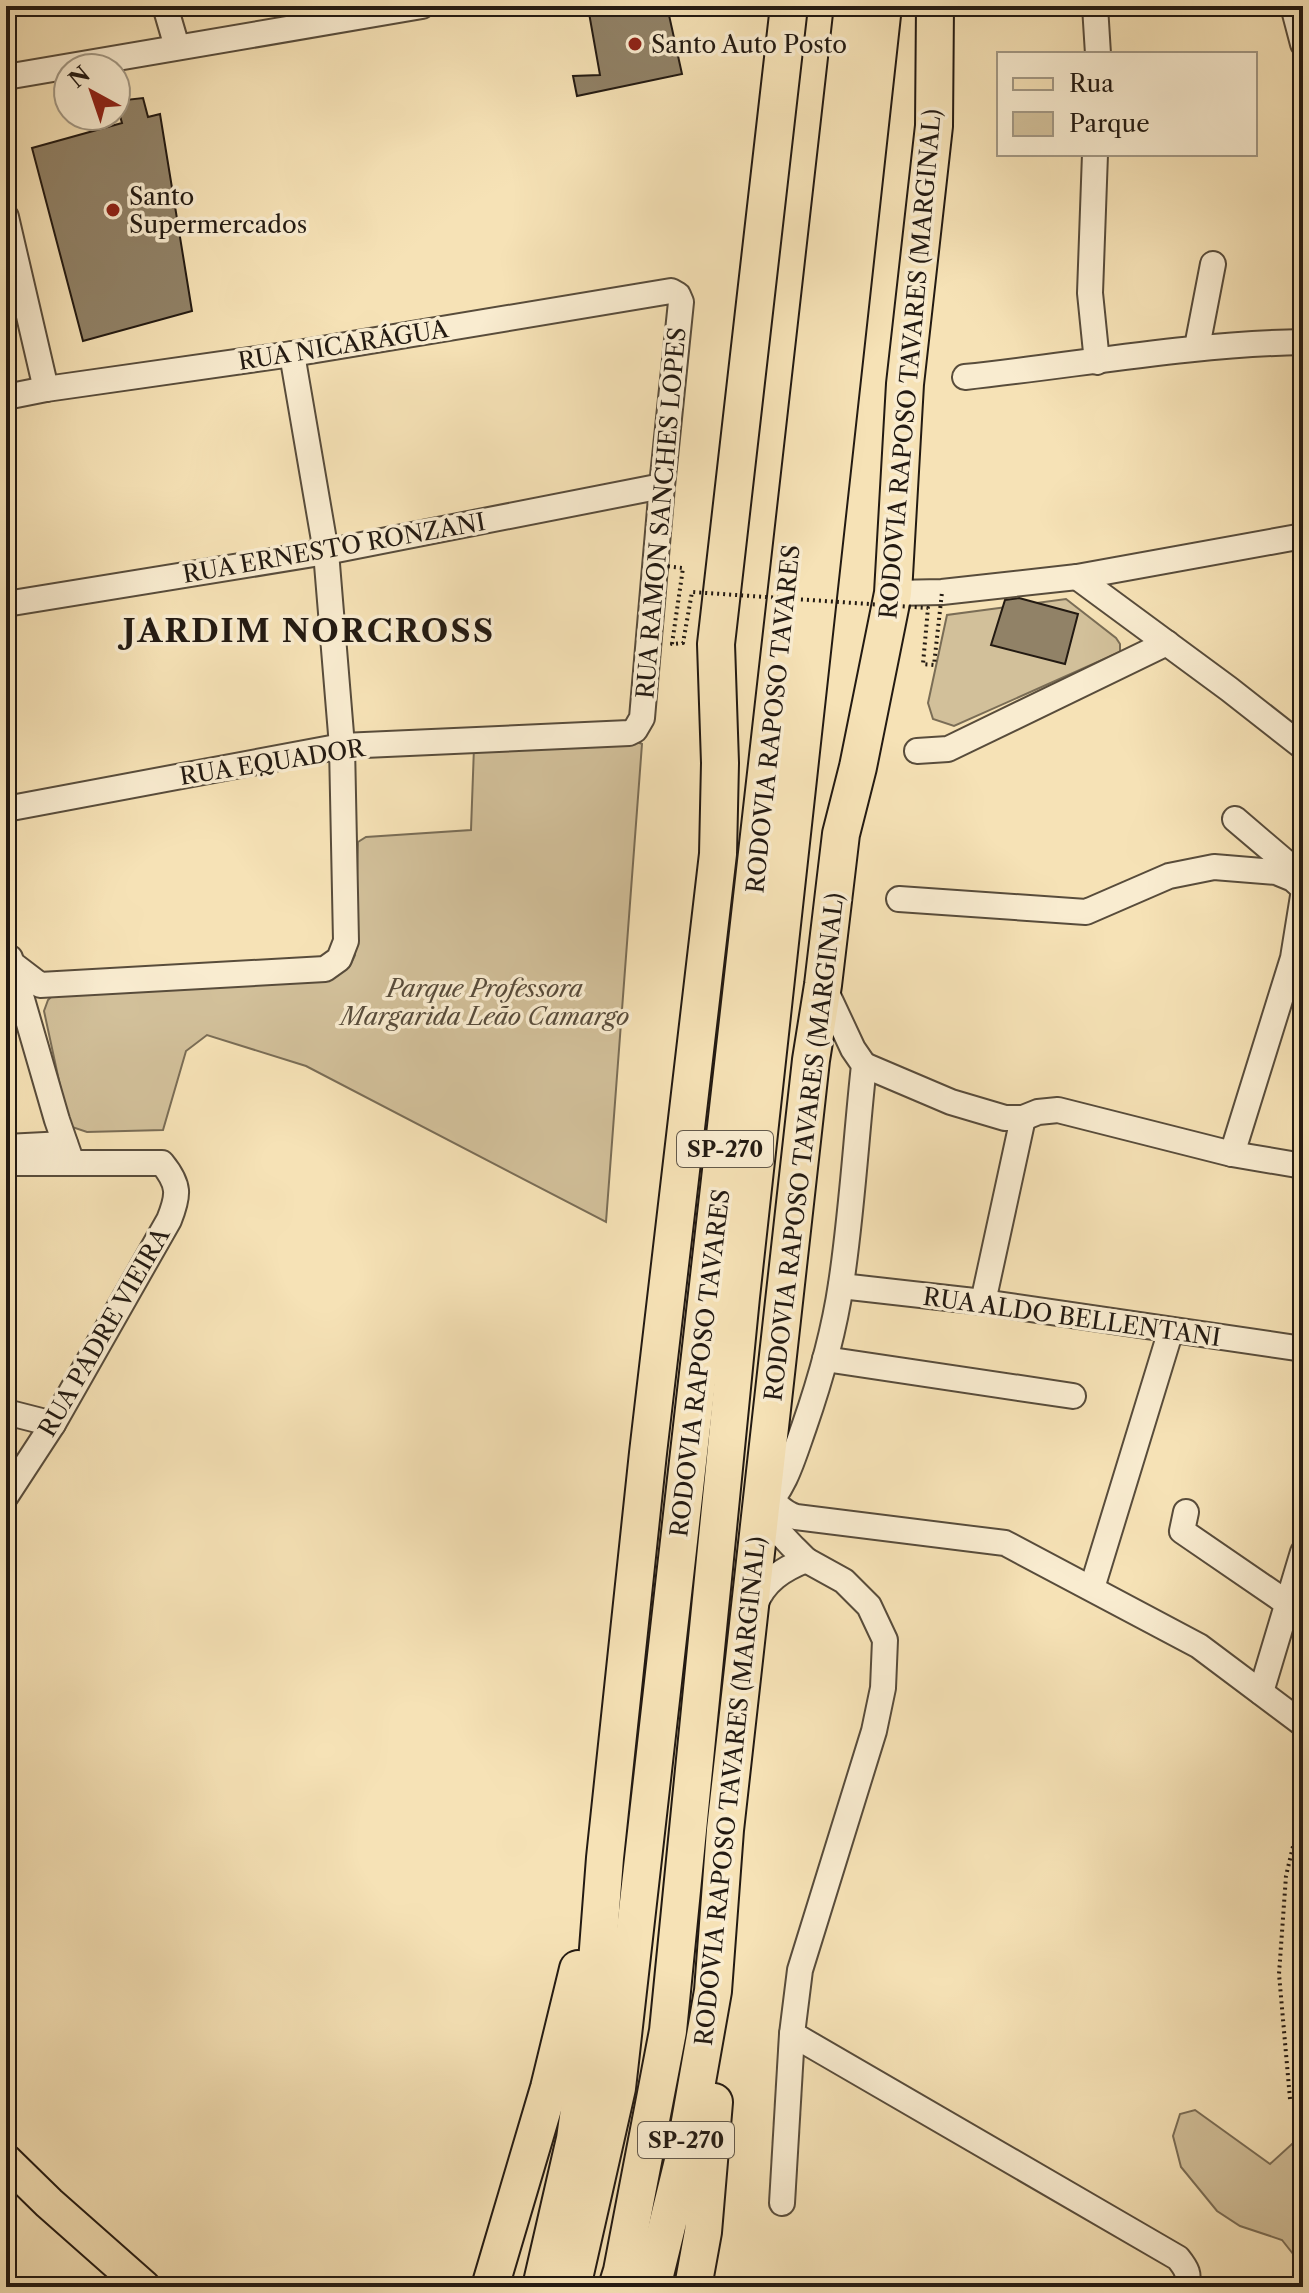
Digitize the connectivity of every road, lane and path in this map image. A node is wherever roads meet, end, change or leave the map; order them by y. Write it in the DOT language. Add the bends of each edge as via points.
graph roads {
  1 [pos="165,6"];
  2 [pos="422,6"];
  3 [pos="853,6"];
  4 [pos="883,6"];
  5 [pos="935,6"];
  6 [pos="1095,6"];
  7 [pos="1293,6"];
  8 [pos="787,9"];
  9 [pos="370,10"];
  10 [pos="1303,44"];
  11 [pos="177,47"];
  12 [pos="1098,52"];
  13 [pos="6,77"];
  14 [pos="1095,156"];
  15 [pos="6,217"];
  16 [pos="1213,264"];
  17 [pos="678,295"];
  18 [pos="1303,342"];
  19 [pos="1197,347"];
  20 [pos="292,354"];
  21 [pos="1097,362"];
  22 [pos="965,377"];
  23 [pos="46,389"];
  24 [pos="6,397"];
  25 [pos="1303,448"];
  26 [pos="1294,449"];
  27 [pos="662,486"];
  28 [pos="1303,536"];
  29 [pos="326,552"];
  30 [pos="656,565"];
  31 [pos="1077,577"];
  32 [pos="942,592"];
  33 [pos="893,593"];
  34 [pos="6,604"];
  35 [pos="1167,643"];
  36 [pos="635,730"];
  37 [pos="342,746"];
  38 [pos="1303,747"];
  39 [pos="917,751"];
  40 [pos="6,809"];
  41 [pos="1235,819"];
  42 [pos="1303,877"];
  43 [pos="1303,888"];
  44 [pos="1303,896"];
  45 [pos="899,899"];
  46 [pos="8,955"];
  47 [pos="823,985"];
  48 [pos="864,1065"];
  49 [pos="1023,1118"];
  50 [pos="6,1147"];
  51 [pos="69,1153"];
  52 [pos="1232,1154"];
  53 [pos="6,1163"];
  54 [pos="1303,1166"];
  55 [pos="841,1286"];
  56 [pos="983,1302"];
  57 [pos="1171,1330"];
  58 [pos="1303,1349"];
  59 [pos="825,1359"];
  60 [pos="1073,1396"];
  61 [pos="6,1412"];
  62 [pos="53,1424"];
  63 [pos="6,1496"];
  64 [pos="766,1501"];
  65 [pos="1186,1512"];
  66 [pos="796,1517"];
  67 [pos="1303,1552"];
  68 [pos="799,1553"];
  69 [pos="1092,1588"];
  70 [pos="1291,1616"];
  71 [pos="748,1626"];
  72 [pos="1261,1692"];
  73 [pos="1303,1724"];
  74 [pos="1303,1804"];
  75 [pos="605,1858"];
  76 [pos="713,1991"];
  77 [pos="792,2034"];
  78 [pos="1290,2099"];
  79 [pos="6,2161"];
  80 [pos="782,2203"];
  81 [pos="144,2287"];
  82 [pos="490,2287"];
  83 [pos="541,2287"];
  84 [pos="572,2287"];
  85 [pos="617,2287"];
  86 [pos="652,2287"];
  87 [pos="693,2287"];
  88 [pos="1185,2287"];
  1 -- 11 [label="street"];
  2 -- 9 [label="street"];
  3 -- 84 [label="highway, RODOVIA RAPOSO TAVARES / SP-270" via="617,2088"];
  4 -- 85 [label="highway, RODOVIA RAPOSO TAVARES / SP-270" via="741,1297 668,2031"];
  5 -- 33 [label="highway, RODOVIA RAPOSO TAVARES (MARGINAL) / SP-270" via="934,126 905,384"];
  6 -- 12 [label="street"];
  7 -- 10 [label="street"];
  8 -- 75 [label="highway, SP-270" via="716,644 718,854"];
  9 -- 11 [label="street"];
  11 -- 13 [label="street"];
  14 -- 21 [label="street" via="1090,293"];
  15 -- 23 [label="street"];
  16 -- 19 [label="street"];
  17 -- 20 [label="street, RUA NICARÁGUA" via="671,291"];
  17 -- 27 [label="street, RUA RAMON SANCHES LOPES"];
  18 -- 19 [label="street"];
  19 -- 21 [label="street"];
  20 -- 23 [label="street, RUA NICARÁGUA"];
  20 -- 29 [label="street"];
  21 -- 22 [label="street"];
  23 -- 24 [label="street, RUA NICARÁGUA"];
  25 -- 26 [label="path"];
  27 -- 29 [label="street, RUA ERNESTO RONZANI"];
  27 -- 30 [label="street, RUA RAMON SANCHES LOPES"];
  28 -- 31 [label="street"];
  29 -- 34 [label="street, RUA ERNESTO RONZANI"];
  29 -- 37 [label="street"];
  30 -- 32 [label="path, bridge" via="683,568 672,644 683,643 692,592 928,608 923,664 934,665"];
  30 -- 36 [label="street, RUA RAMON SANCHES LOPES" via="642,718"];
  31 -- 32 [label="street"];
  31 -- 35 [label="street"];
  32 -- 33 [label="street"];
  33 -- 47 [label="highway, RODOVIA RAPOSO TAVARES (MARGINAL) / SP-270" via="841,834"];
  35 -- 38 [label="street"];
  35 -- 39 [label="street" via="948,749"];
  36 -- 37 [label="street, RUA EQUADOR"];
  37 -- 40 [label="street, RUA EQUADOR"];
  37 -- 46 [label="street" via="346,941 339,959 325,969 40,985"];
  41 -- 42 [label="street"];
  43 -- 45 [label="street" via="1276,872 1214,867 1169,876 1086,912"];
  44 -- 52 [label="street" via="1293,958"];
  46 -- 51 [label="street"];
  47 -- 48 [label="street"];
  47 -- 64 [label="highway, RODOVIA RAPOSO TAVARES (MARGINAL) / SP-270"];
  48 -- 49 [label="street" via="951,1102"];
  48 -- 55 [label="street"];
  49 -- 52 [label="street" via="1058,1110"];
  49 -- 56 [label="street"];
  50 -- 51 [label="street"];
  51 -- 53 [label="street"];
  51 -- 62 [label="street, RUA PADRE VIEIRA" via="162,1163 174,1178 177,1199"];
  52 -- 54 [label="street"];
  55 -- 56 [label="street, RUA ALDO BELLENTANI"];
  55 -- 59 [label="street"];
  56 -- 57 [label="street, RUA ALDO BELLENTANI"];
  57 -- 58 [label="street, RUA ALDO BELLENTANI"];
  57 -- 69 [label="street"];
  59 -- 60 [label="street"];
  59 -- 64 [label="street" via="787,1474"];
  61 -- 62 [label="street"];
  62 -- 63 [label="street, RUA PADRE VIEIRA"];
  64 -- 66 [label="street"];
  64 -- 68 [label="street"];
  64 -- 71 [label="highway, RODOVIA RAPOSO TAVARES (MARGINAL) / SP-270"];
  65 -- 70 [label="street" via="1182,1531"];
  66 -- 68 [label="street" via="792,1526"];
  66 -- 69 [label="street" via="1005,1543"];
  67 -- 70 [label="street"];
  68 -- 71 [label="street" via="766,1585"];
  68 -- 77 [label="street" via="844,1581 869,1606 885,1640 874,1731 800,1970"];
  69 -- 72 [label="street" via="1199,1646"];
  70 -- 72 [label="street"];
  71 -- 76 [label="highway, RODOVIA RAPOSO TAVARES (MARGINAL) / SP-270"];
  72 -- 73 [label="street"];
  74 -- 78 [label="path" via="1286,1876 1279,1974"];
  75 -- 82 [label="highway" via="549,2088"];
  75 -- 83 [label="highway, SP-270" via="594,2001 575,2139"];
  76 -- 86 [label="highway, RODOVIA RAPOSO TAVARES (MARGINAL) / SP-270" via="683,2161"];
  76 -- 87 [label="highway" via="720,2028 703,2232"];
  77 -- 80 [label="street"];
  77 -- 88 [label="street" via="1178,2258 1187,2270"];
  79 -- 81 [label="main road"];
}
